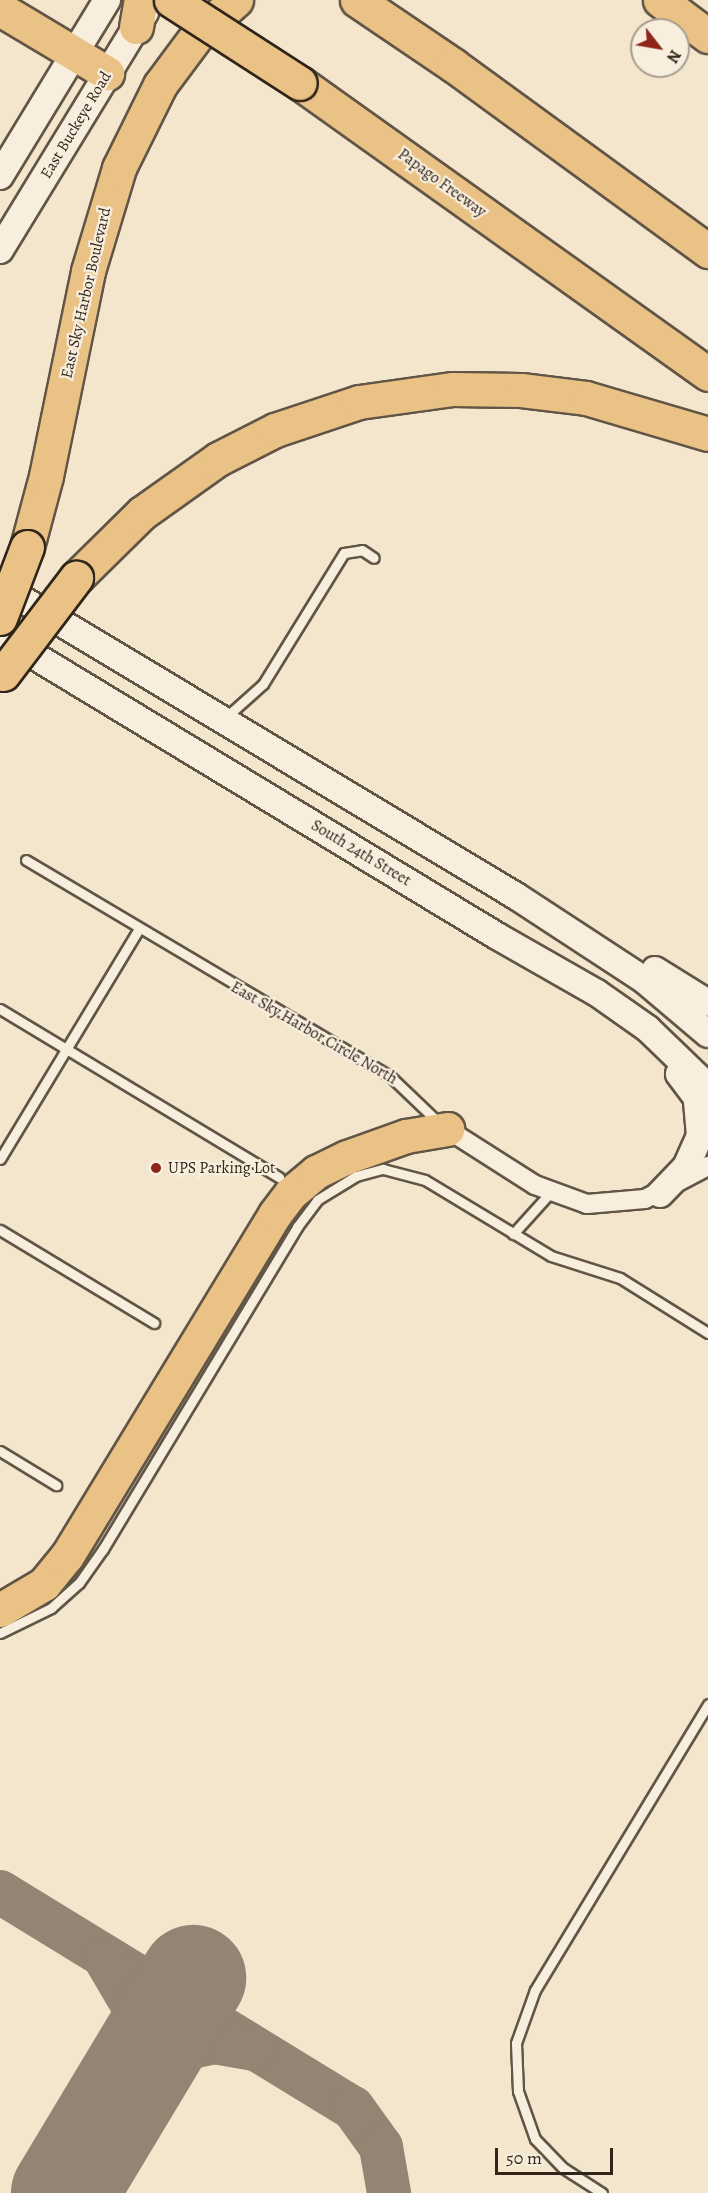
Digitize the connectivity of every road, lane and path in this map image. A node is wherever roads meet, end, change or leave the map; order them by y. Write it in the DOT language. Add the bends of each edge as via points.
graph roads {
  1 [pos="107,0"];
  2 [pos="171,0"];
  3 [pos="236,0"];
  4 [pos="357,0"];
  5 [pos="660,0"];
  6 [pos="0,9"];
  7 [pos="143,9"];
  8 [pos="708,36"];
  9 [pos="74,54"];
  10 [pos="107,74"];
  11 [pos="0,176"];
  12 [pos="0,250"];
  13 [pos="708,251"];
  14 [pos="708,374"];
  15 [pos="708,434"];
  16 [pos="374,558"];
  17 [pos="0,586"];
  18 [pos="0,618"];
  19 [pos="0,635"];
  20 [pos="1,676"];
  21 [pos="223,720"];
  22 [pos="26,860"];
  23 [pos="516,896"];
  24 [pos="139,929"];
  25 [pos="497,936"];
  26 [pos="708,1003"];
  27 [pos="0,1009"];
  28 [pos="708,1034"];
  29 [pos="67,1049"];
  30 [pos="708,1087"];
  31 [pos="447,1130"];
  32 [pos="0,1159"];
  33 [pos="708,1166"];
  34 [pos="279,1177"];
  35 [pos="550,1193"];
  36 [pos="660,1194"];
  37 [pos="0,1230"];
  38 [pos="513,1234"];
  39 [pos="154,1323"];
  40 [pos="708,1333"];
  41 [pos="0,1451"];
  42 [pos="56,1485"];
  43 [pos="0,1610"];
  44 [pos="0,1633"];
  45 [pos="708,1704"];
  46 [pos="602,2193"];
  1 -- 9 [label="main road"];
  2 -- 14 [label="highway, Papago Freeway, bridge" via="300,83"];
  3 -- 18 [label="highway, East Sky Harbor Boulevard, bridge" via="198,34 160,85 119,168 88,272 46,476 27,547"];
  4 -- 13 [label="highway"];
  5 -- 8 [label="highway"];
  6 -- 9 [label="highway"];
  7 -- 10 [label="main road, East Buckeye Road"];
  9 -- 10 [label="highway"];
  9 -- 11 [label="main road"];
  10 -- 12 [label="main road, East Buckeye Road"];
  15 -- 20 [label="highway, bridge" via="586,398 521,390 453,389 359,402 275,430 218,459 142,513 76,578"];
  16 -- 21 [label="lane" via="362,550 344,553 263,684"];
  17 -- 21 [label="main road"];
  19 -- 25 [label="main road, South 24th Street"];
  21 -- 23 [label="main road"];
  22 -- 24 [label="lane, East Sky Harbor Circle North"];
  23 -- 26 [label="main road" via="571,919"];
  23 -- 28 [label="main road" via="643,979"];
  24 -- 29 [label="lane"];
  24 -- 31 [label="lane, East Sky Harbor Circle North" via="390,1076"];
  25 -- 30 [label="main road, South 24th Street" via="629,1014"];
  25 -- 36 [label="main road" via="634,1034 692,1090 700,1110 697,1145 686,1167"];
  27 -- 29 [label="lane"];
  29 -- 32 [label="lane"];
  29 -- 34 [label="lane"];
  31 -- 35 [label="street, East Sky Harbor Circle North"];
  31 -- 43 [label="highway" via="406,1136 347,1157 316,1172 291,1193 67,1556 44,1584"];
  33 -- 36 [label="street, East Sky Harbor Circle North"];
  35 -- 36 [label="street, East Sky Harbor Circle North" via="600,1204"];
  35 -- 38 [label="lane"];
  37 -- 39 [label="lane"];
  38 -- 40 [label="lane" via="551,1256 620,1278"];
  38 -- 44 [label="lane" via="432,1184 396,1170 370,1171 329,1191 306,1214 286,1243 91,1568 51,1608"];
  41 -- 42 [label="lane"];
  45 -- 46 [label="lane" via="535,1990 516,2043 518,2091 535,2139 563,2168"];
}
